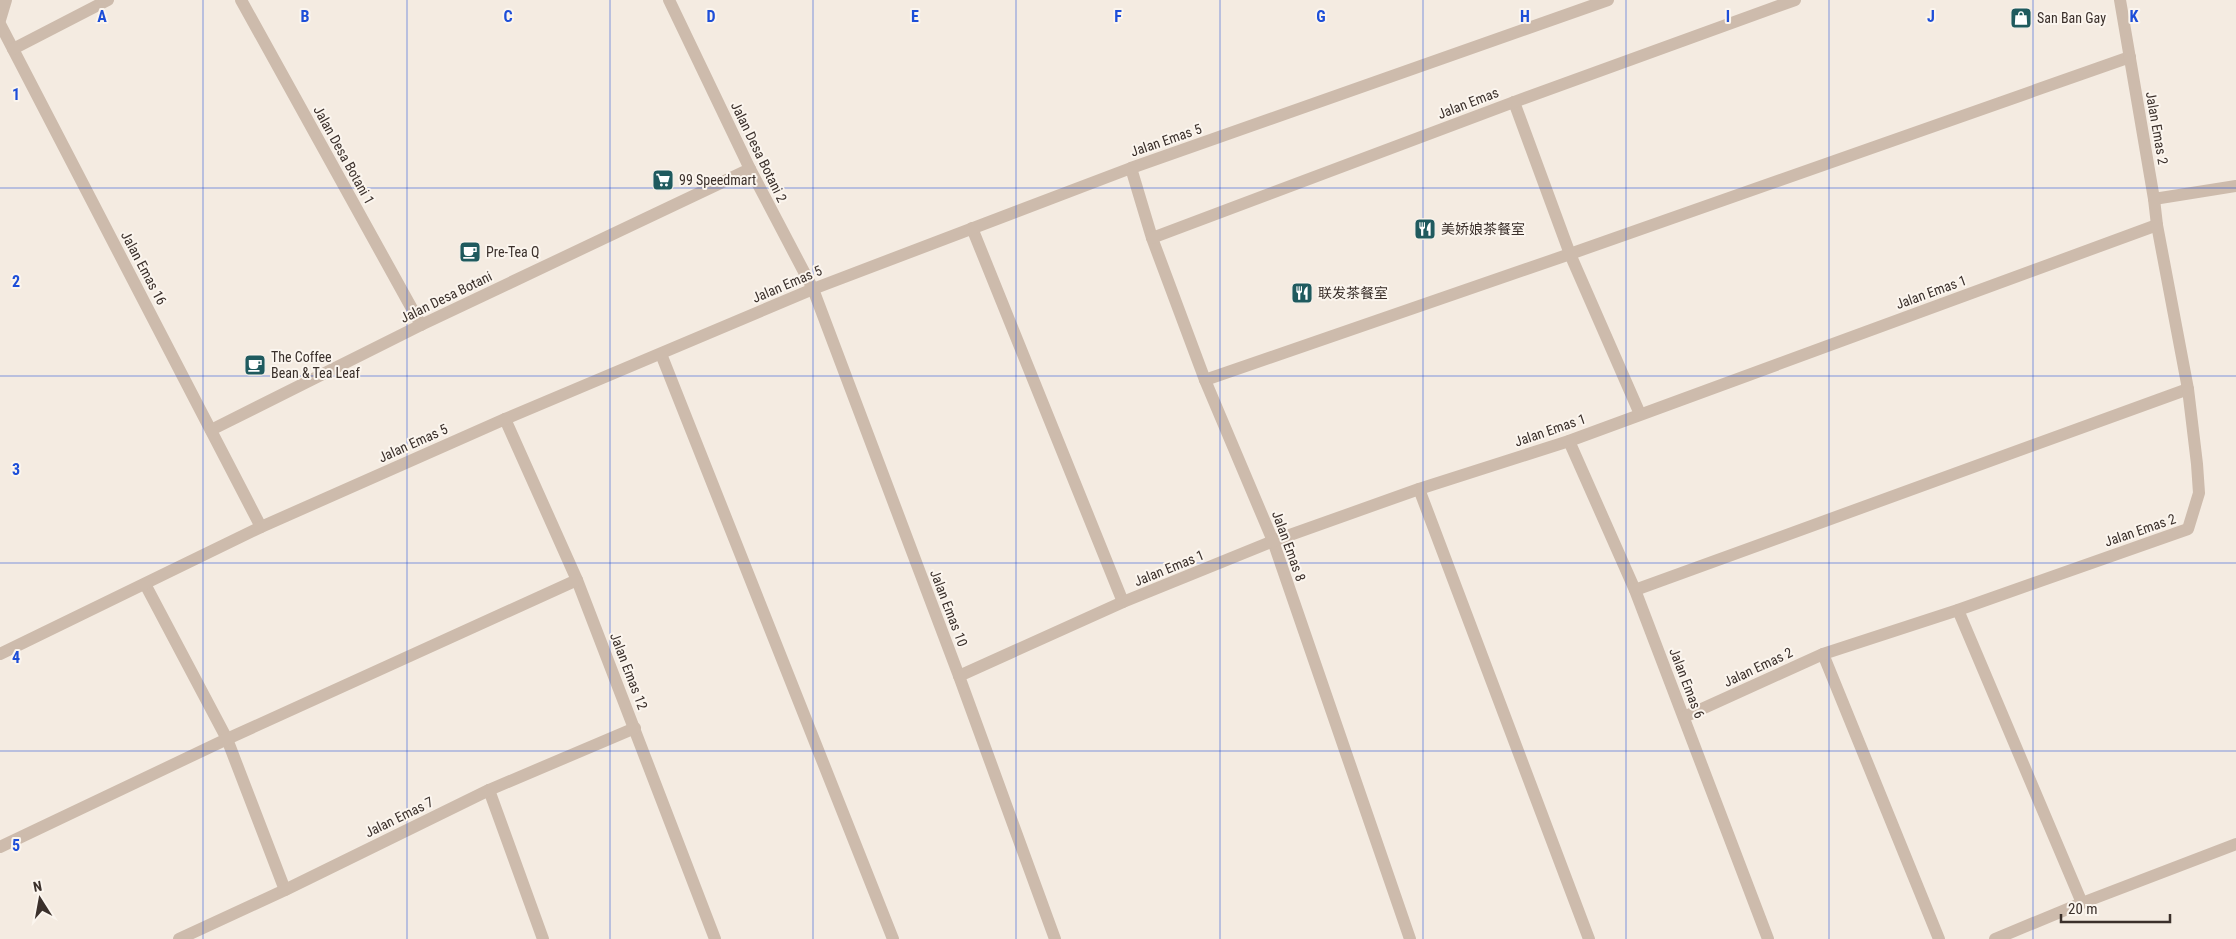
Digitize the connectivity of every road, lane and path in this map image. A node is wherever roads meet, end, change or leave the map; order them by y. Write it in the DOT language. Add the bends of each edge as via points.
graph roads {
  1 [pos="6,0"];
  2 [pos="108,0"];
  3 [pos="241,0"];
  4 [pos="669,0"];
  5 [pos="1608,0"];
  6 [pos="1795,0"];
  7 [pos="2120,0"];
  8 [pos="0,22"];
  9 [pos="12,49"];
  10 [pos="2130,58"];
  11 [pos="1514,102"];
  12 [pos="1131,168"];
  13 [pos="750,170"];
  14 [pos="2236,186"];
  15 [pos="2154,199"];
  16 [pos="2157,225"];
  17 [pos="972,228"];
  18 [pos="1152,238"];
  19 [pos="1570,254"];
  20 [pos="813,289"];
  21 [pos="421,325"];
  22 [pos="661,354"];
  23 [pos="1205,380"];
  24 [pos="2188,389"];
  25 [pos="1640,414"];
  26 [pos="505,419"];
  27 [pos="211,430"];
  28 [pos="1569,441"];
  29 [pos="1419,489"];
  30 [pos="261,527"];
  31 [pos="1273,541"];
  32 [pos="577,580"];
  33 [pos="145,584"];
  34 [pos="1634,590"];
  35 [pos="1123,602"];
  36 [pos="1958,610"];
  37 [pos="0,654"];
  38 [pos="1823,654"];
  39 [pos="959,676"];
  40 [pos="1684,717"];
  41 [pos="635,728"];
  42 [pos="227,740"];
  43 [pos="489,790"];
  44 [pos="2236,844"];
  45 [pos="0,847"];
  46 [pos="285,890"];
  47 [pos="2082,903"];
  48 [pos="179,939"];
  49 [pos="542,939"];
  50 [pos="715,939"];
  51 [pos="893,939"];
  52 [pos="1054,939"];
  53 [pos="1410,939"];
  54 [pos="1589,939"];
  55 [pos="1768,939"];
  56 [pos="1939,939"];
  57 [pos="1994,939"];
  1 -- 8 [label="street"];
  2 -- 9 [label="street"];
  3 -- 21 [label="street, Jalan Desa Botani 1"];
  4 -- 13 [label="street, Jalan Desa Botani 2"];
  5 -- 12 [label="street, Jalan Emas 5"];
  6 -- 11 [label="street, Jalan Emas"];
  7 -- 10 [label="street, Jalan Emas 2"];
  8 -- 9 [label="street, Jalan Emas 16"];
  9 -- 27 [label="street, Jalan Emas 16"];
  10 -- 15 [label="street, Jalan Emas 2"];
  10 -- 19 [label="street"];
  11 -- 18 [label="street, Jalan Emas"];
  11 -- 19 [label="street"];
  12 -- 17 [label="street, Jalan Emas 5"];
  12 -- 18 [label="street, Jalan Emas 8"];
  13 -- 20 [label="street, Jalan Desa Botani 2"];
  13 -- 21 [label="street, Jalan Desa Botani"];
  14 -- 15 [label="street"];
  15 -- 16 [label="street, Jalan Emas 2"];
  16 -- 24 [label="street, Jalan Emas 2"];
  16 -- 25 [label="street, Jalan Emas 1"];
  17 -- 20 [label="street, Jalan Emas 5"];
  17 -- 35 [label="street"];
  18 -- 23 [label="street, Jalan Emas 8"];
  19 -- 23 [label="street"];
  19 -- 25 [label="street"];
  20 -- 22 [label="street, Jalan Emas 5"];
  20 -- 39 [label="street, Jalan Emas 10"];
  21 -- 27 [label="street, Jalan Desa Botani"];
  22 -- 26 [label="street, Jalan Emas 5"];
  22 -- 51 [label="street"];
  23 -- 31 [label="street, Jalan Emas 8"];
  24 -- 34 [label="street"];
  24 -- 36 [label="street, Jalan Emas 2" via="2199,494 2188,529"];
  25 -- 28 [label="street, Jalan Emas 1"];
  26 -- 30 [label="street, Jalan Emas 5"];
  26 -- 32 [label="street, Jalan Emas 12"];
  27 -- 30 [label="street, Jalan Emas 16"];
  28 -- 29 [label="street, Jalan Emas 1"];
  28 -- 34 [label="street, Jalan Emas 6"];
  29 -- 31 [label="street, Jalan Emas 1"];
  29 -- 54 [label="street"];
  30 -- 33 [label="street, Jalan Emas 5"];
  31 -- 35 [label="street, Jalan Emas 1"];
  31 -- 53 [label="street, Jalan Emas 8"];
  32 -- 41 [label="street, Jalan Emas 12"];
  32 -- 42 [label="street"];
  33 -- 37 [label="street, Jalan Emas 5"];
  33 -- 42 [label="street"];
  34 -- 40 [label="street, Jalan Emas 6"];
  35 -- 39 [label="street, Jalan Emas 1"];
  36 -- 38 [label="street, Jalan Emas 2"];
  36 -- 47 [label="street"];
  38 -- 40 [label="street, Jalan Emas 2"];
  38 -- 56 [label="street"];
  39 -- 52 [label="street, Jalan Emas 10"];
  40 -- 55 [label="street, Jalan Emas 6"];
  41 -- 43 [label="street, Jalan Emas 7"];
  41 -- 50 [label="street, Jalan Emas 12"];
  42 -- 45 [label="street"];
  42 -- 46 [label="street"];
  43 -- 46 [label="street, Jalan Emas 7"];
  43 -- 49 [label="street"];
  44 -- 47 [label="street"];
  46 -- 48 [label="street, Jalan Emas 7"];
  47 -- 57 [label="street"];
}
